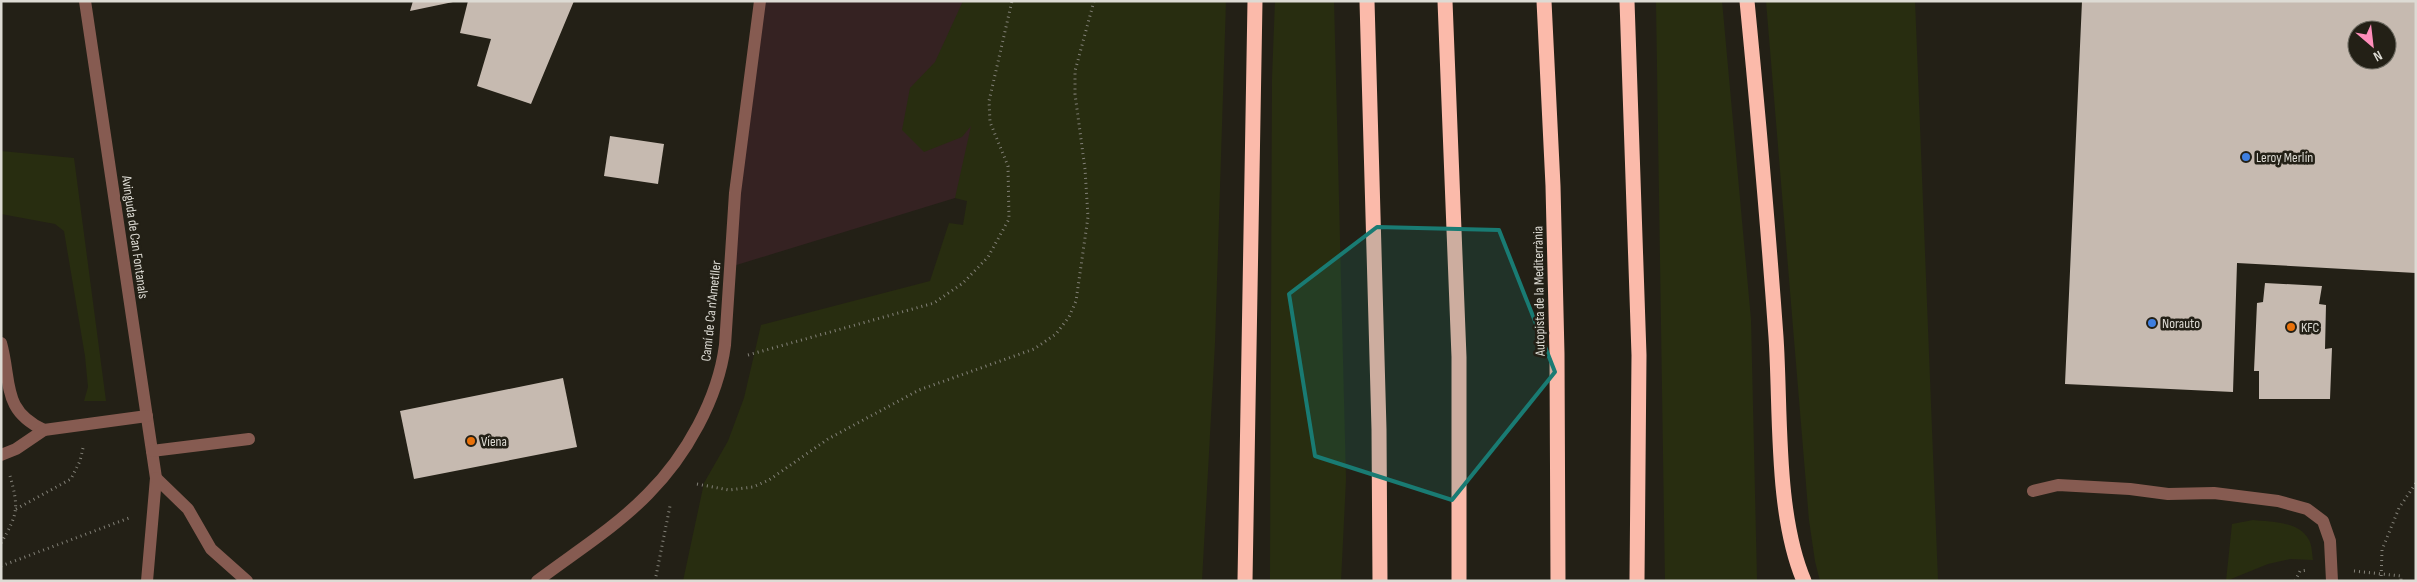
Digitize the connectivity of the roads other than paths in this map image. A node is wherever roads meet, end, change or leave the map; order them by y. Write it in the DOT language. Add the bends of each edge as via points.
graph roads {
  1 [pos="85,1"];
  2 [pos="760,1"];
  3 [pos="1255,1"];
  4 [pos="1367,1"];
  5 [pos="1446,1"];
  6 [pos="1544,1"];
  7 [pos="1627,1"];
  8 [pos="1747,1"];
  9 [pos="1,343"];
  10 [pos="147,416"];
  11 [pos="44,430"];
  12 [pos="249,439"];
  13 [pos="152,451"];
  14 [pos="3,454"];
  15 [pos="156,478"];
  16 [pos="2033,492"];
  17 [pos="147,581"];
  18 [pos="247,581"];
  19 [pos="537,581"];
  20 [pos="1245,581"];
  21 [pos="1380,581"];
  22 [pos="1459,581"];
  23 [pos="1558,581"];
  24 [pos="1637,581"];
  25 [pos="1804,581"];
  26 [pos="2332,581"];
  1 -- 10 [label="street, Avinguda de Can Fontanals"];
  2 -- 19 [label="street, Camí de Ca n'Ametller" via="735,193 723,361 707,407 689,443 648,494 623,517"];
  3 -- 20 [label="highway"];
  4 -- 21 [label="highway"];
  5 -- 22 [label="highway" via="1459,357"];
  6 -- 23 [label="highway, Autopista de la Mediterrània" via="1554,186"];
  7 -- 24 [label="highway" via="1639,355"];
  8 -- 25 [label="highway" via="1776,336 1785,502"];
  9 -- 11 [label="street" via="11,401 28,423"];
  10 -- 11 [label="street"];
  10 -- 13 [label="street, Avinguda de Can Fontanals"];
  11 -- 14 [label="street"];
  12 -- 13 [label="street"];
  13 -- 15 [label="street, Avinguda de Can Fontanals"];
  15 -- 17 [label="street, Avinguda de Can Fontanals"];
  15 -- 18 [label="street" via="188,509 211,549"];
  16 -- 26 [label="street" via="2076,486 2168,494 2214,493 2285,503 2307,510 2323,521 2330,542"];
}
